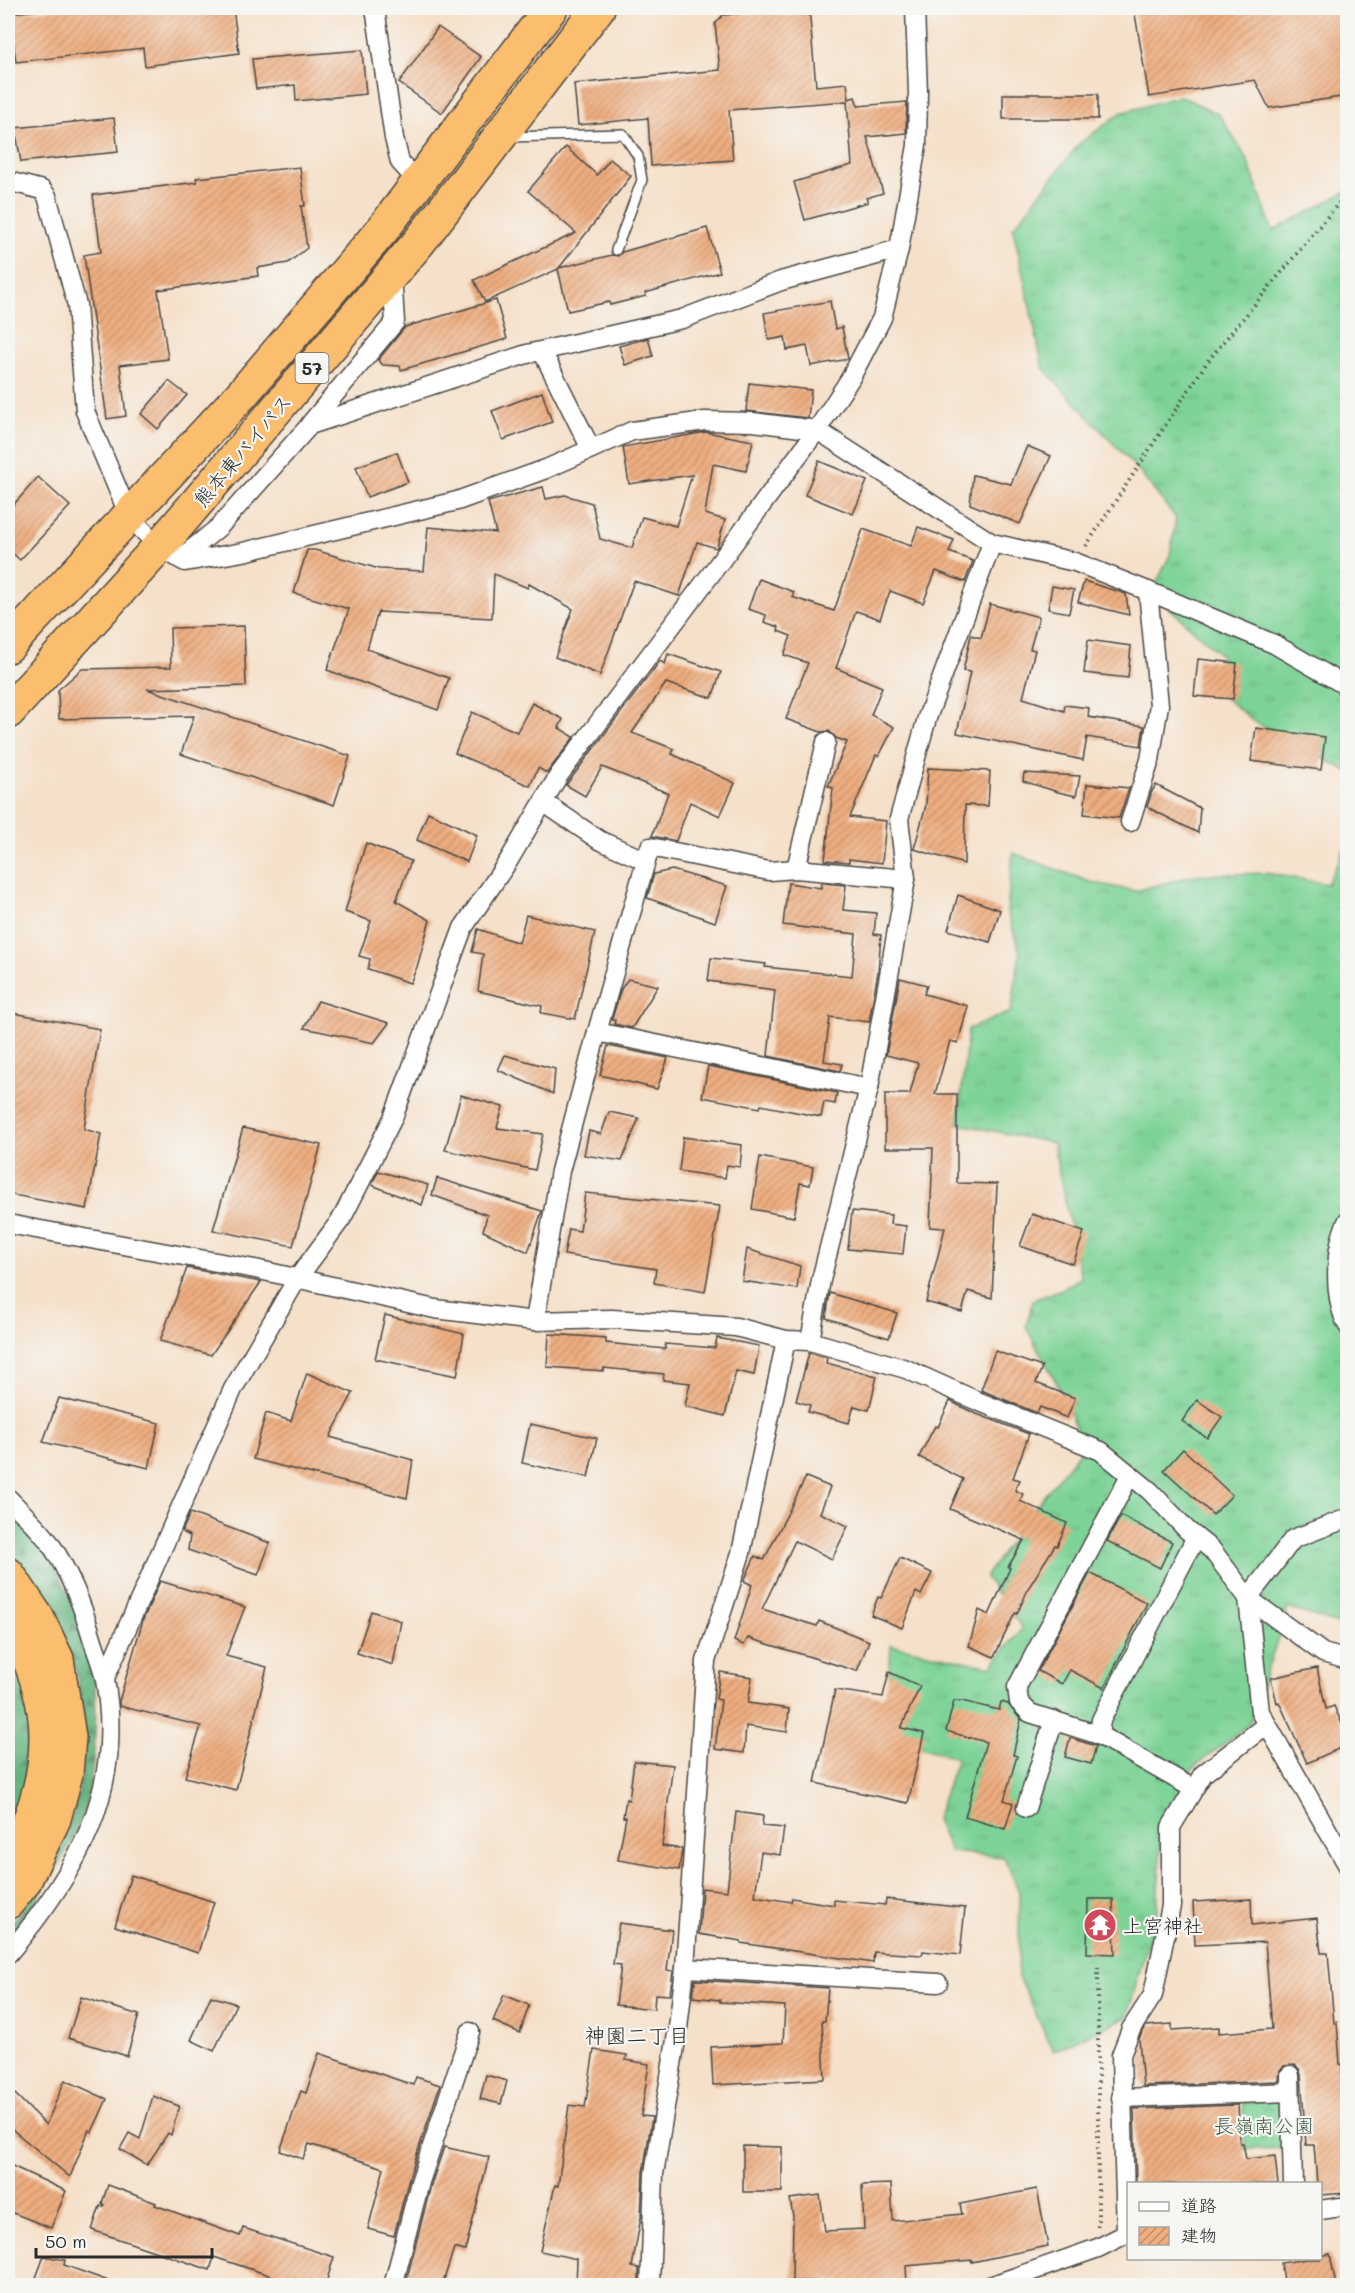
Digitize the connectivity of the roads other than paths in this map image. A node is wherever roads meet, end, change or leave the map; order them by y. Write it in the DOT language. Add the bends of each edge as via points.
graph roads {
  1 [pos="375,8"];
  2 [pos="551,8"];
  3 [pos="598,8"];
  4 [pos="915,8"];
  5 [pos="499,137"];
  6 [pos="8,180"];
  7 [pos="419,183"];
  8 [pos="899,249"];
  9 [pos="616,250"];
  10 [pos="392,274"];
  11 [pos="542,351"];
  12 [pos="310,425"];
  13 [pos="817,430"];
  14 [pos="591,449"];
  15 [pos="129,516"];
  16 [pos="992,543"];
  17 [pos="170,553"];
  18 [pos="1148,591"];
  19 [pos="8,646"];
  20 [pos="1347,687"];
  21 [pos="8,712"];
  22 [pos="826,742"];
  23 [pos="543,802"];
  24 [pos="1130,822"];
  25 [pos="646,861"];
  26 [pos="796,869"];
  27 [pos="906,879"];
  28 [pos="597,1032"];
  29 [pos="868,1088"];
  30 [pos="1347,1220"];
  31 [pos="8,1224"];
  32 [pos="297,1279"];
  33 [pos="535,1321"];
  34 [pos="1347,1326"];
  35 [pos="786,1340"];
  36 [pos="810,1341"];
  37 [pos="1131,1475"];
  38 [pos="8,1498"];
  39 [pos="1347,1518"];
  40 [pos="1196,1537"];
  41 [pos="8,1574"];
  42 [pos="1248,1598"];
  43 [pos="8,1615"];
  44 [pos="1347,1660"];
  45 [pos="105,1678"];
  46 [pos="1054,1720"];
  47 [pos="1266,1725"];
  48 [pos="1099,1735"];
  49 [pos="1194,1789"];
  50 [pos="1026,1808"];
  51 [pos="8,1866"];
  52 [pos="1347,1866"];
  53 [pos="8,1902"];
  54 [pos="8,1954"];
  55 [pos="685,1968"];
  56 [pos="938,1983"];
  57 [pos="470,2032"];
  58 [pos="1121,2098"];
  59 [pos="1293,2182"];
  60 [pos="1347,2206"];
  61 [pos="1322,2210"];
  62 [pos="1127,2233"];
  63 [pos="393,2286"];
  64 [pos="650,2286"];
  65 [pos="990,2286"];
  1 -- 7 [label="street" via="400,162"];
  2 -- 7 [label="highway, 熊本東バイパス / 57"];
  3 -- 5 [label="highway, 熊本東バイパス / 57"];
  4 -- 8 [label="street" via="917,145"];
  5 -- 9 [label="lane" via="623,134 638,156 642,180"];
  5 -- 10 [label="highway, 熊本東バイパス / 57"];
  6 -- 15 [label="street" via="42,190 47,196 76,305 85,411"];
  7 -- 15 [label="highway, 熊本東バイパス / 57" via="242,394"];
  8 -- 11 [label="street" via="782,281 682,319"];
  8 -- 13 [label="street" via="882,318"];
  10 -- 12 [label="street" via="395,322"];
  10 -- 17 [label="highway, 熊本東バイパス / 57"];
  11 -- 12 [label="street"];
  11 -- 14 [label="street"];
  12 -- 17 [label="street" via="219,526"];
  13 -- 14 [label="street" via="705,421 632,431"];
  13 -- 16 [label="street"];
  13 -- 23 [label="street" via="559,775"];
  14 -- 17 [label="street" via="457,501 243,552 185,562"];
  15 -- 17 [label="street"];
  15 -- 19 [label="highway, 熊本東バイパス / 57"];
  16 -- 18 [label="street" via="1076,562"];
  16 -- 27 [label="street" via="927,718 899,819"];
  17 -- 21 [label="highway, 熊本東バイパス / 57"];
  18 -- 20 [label="street" via="1274,644"];
  18 -- 24 [label="street" via="1159,705 1150,760"];
  22 -- 26 [label="street"];
  23 -- 25 [label="street" via="599,840"];
  23 -- 32 [label="street" via="463,928 393,1118 342,1218"];
  25 -- 26 [label="street" via="650,846 769,871"];
  25 -- 28 [label="street"];
  26 -- 27 [label="street"];
  27 -- 29 [label="street"];
  28 -- 29 [label="street"];
  28 -- 33 [label="street" via="560,1171"];
  29 -- 36 [label="street"];
  30 -- 34 [label="street" via="1336,1271"];
  31 -- 32 [label="street"];
  32 -- 33 [label="street" via="435,1309"];
  32 -- 45 [label="street" via="233,1389"];
  33 -- 35 [label="street" via="612,1319 736,1327"];
  35 -- 36 [label="street"];
  35 -- 55 [label="street" via="741,1553 706,1661"];
  36 -- 37 [label="street" via="906,1369 1101,1451"];
  37 -- 40 [label="street"];
  37 -- 46 [label="street" via="1017,1687 1019,1702 1030,1713"];
  38 -- 45 [label="street" via="50,1543 69,1574"];
  39 -- 42 [label="street" via="1293,1539"];
  40 -- 42 [label="street" via="1212,1550"];
  40 -- 48 [label="street" via="1101,1720"];
  41 -- 53 [label="highway" via="57,1659 69,1737 66,1774 54,1819 24,1881"];
  42 -- 44 [label="street" via="1323,1653"];
  42 -- 47 [label="street" via="1260,1712"];
  43 -- 51 [label="highway" via="26,1648 40,1687 46,1756 39,1794 18,1851"];
  45 -- 54 [label="street" via="110,1717 108,1767 98,1808 71,1869"];
  46 -- 48 [label="street"];
  46 -- 50 [label="street"];
  47 -- 49 [label="street" via="1203,1774"];
  47 -- 52 [label="street"];
  48 -- 49 [label="street"];
  49 -- 58 [label="street" via="1171,1827 1171,1906 1153,1995 1131,2029 1121,2055"];
  55 -- 56 [label="street"];
  55 -- 64 [label="street" via="654,2174"];
  57 -- 63 [label="street" via="420,2182"];
  58 -- 59 [label="street" via="1290,2084"];
  58 -- 62 [label="street"];
  60 -- 61 [label="street"];
  62 -- 65 [label="street" via="1098,2248"];
}
